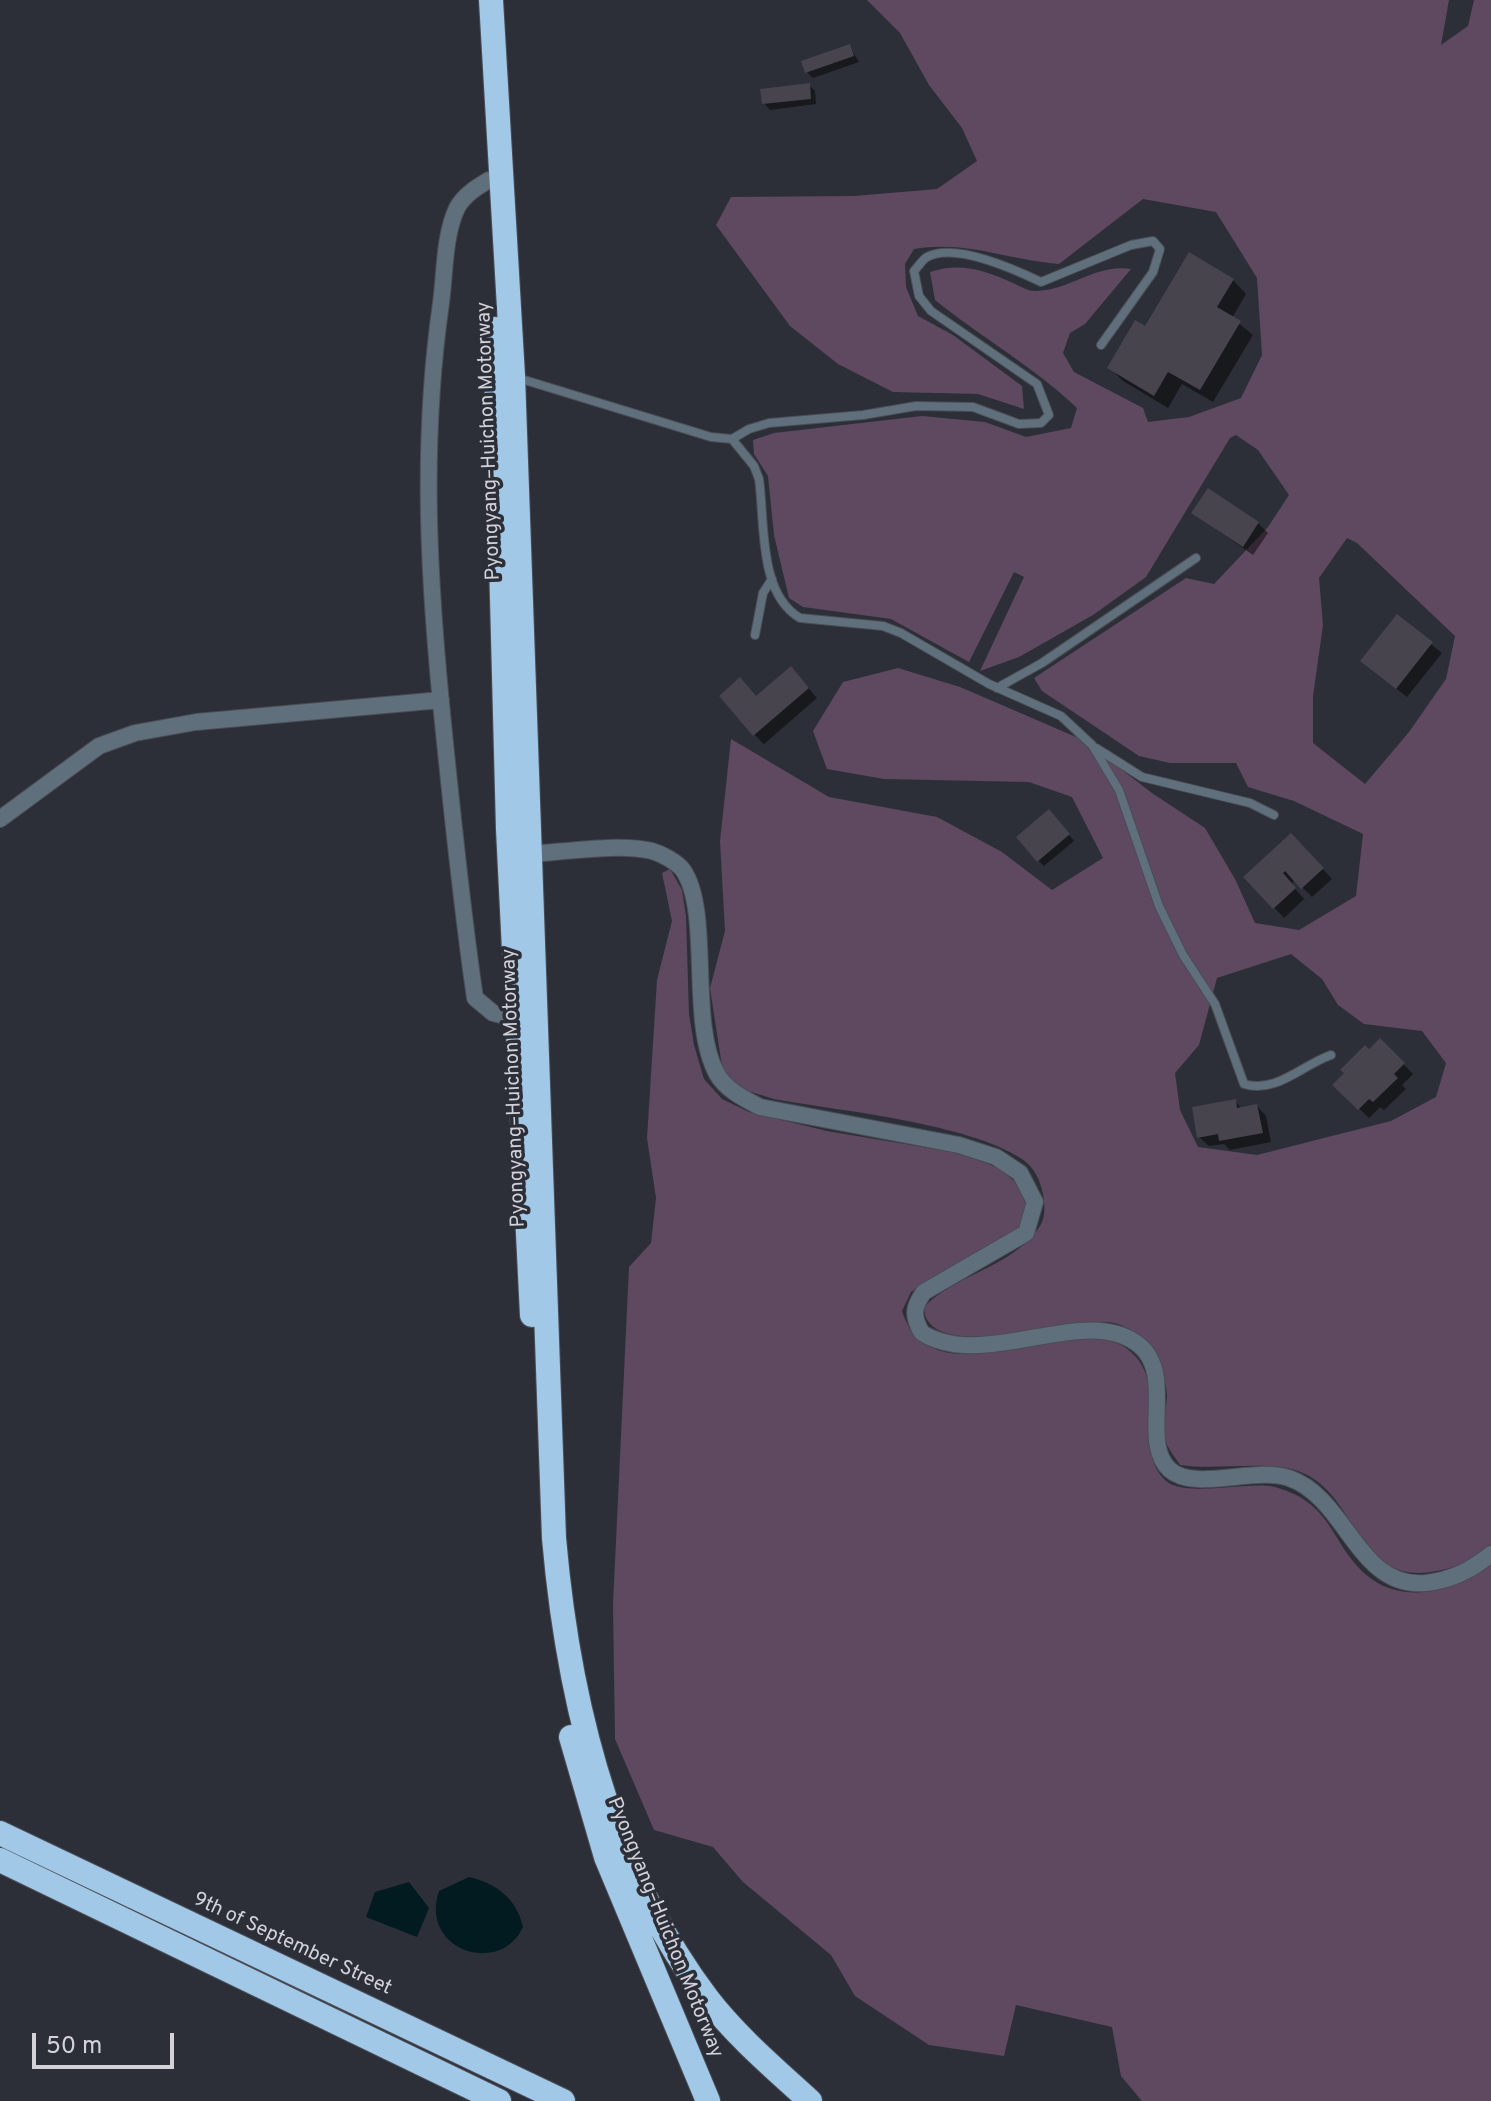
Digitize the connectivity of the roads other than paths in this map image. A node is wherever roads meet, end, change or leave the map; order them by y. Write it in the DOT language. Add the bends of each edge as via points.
graph roads {
  1 [pos="476,0"];
  2 [pos="491,0"];
  3 [pos="489,180"];
  4 [pos="1101,345"];
  5 [pos="513,376"];
  6 [pos="732,439"];
  7 [pos="1196,558"];
  8 [pos="772,579"];
  9 [pos="755,635"];
  10 [pos="997,688"];
  11 [pos="441,700"];
  12 [pos="1092,745"];
  13 [pos="1274,815"];
  14 [pos="0,819"];
  15 [pos="529,854"];
  16 [pos="517,1019"];
  17 [pos="1331,1055"];
  18 [pos="1491,1554"];
  19 [pos="0,1833"];
  20 [pos="0,1860"];
  21 [pos="499,2101"];
  22 [pos="563,2101"];
  23 [pos="708,2101"];
  24 [pos="810,2101"];
  1 -- 3 [label="highway, Pyongyang–Huichon Motorway"];
  2 -- 5 [label="highway, Pyongyang–Huichon Motorway"];
  3 -- 11 [label="street" via="472,189 457,207 438,324 427,543"];
  3 -- 16 [label="highway, Pyongyang–Huichon Motorway"];
  4 -- 6 [label="lane" via="1153,272 1160,249 1153,241 1041,282 978,258 948,253 927,257 914,271 919,296 944,323 1037,384 1049,415 1041,423 1019,424 973,407 916,406 769,423"];
  5 -- 6 [label="lane"];
  5 -- 15 [label="highway, Pyongyang–Huichon Motorway"];
  6 -- 8 [label="lane" via="759,479"];
  7 -- 10 [label="lane"];
  8 -- 9 [label="lane" via="763,593"];
  8 -- 10 [label="lane" via="789,611 800,618 883,626"];
  10 -- 12 [label="lane" via="1061,716"];
  11 -- 14 [label="street" via="196,722 135,733 99,746"];
  11 -- 16 [label="street" via="475,998 493,1013"];
  12 -- 13 [label="lane" via="1142,777 1250,803"];
  12 -- 17 [label="lane" via="1119,790 1159,906 1215,1004 1244,1084 1273,1085"];
  15 -- 18 [label="street" via="652,851 682,869 692,893 710,1057 718,1076 735,1093 760,1107 959,1145 996,1157 1020,1173 1035,1202 1026,1233 924,1292 914,1305 922,1333 957,1345 1089,1329 1120,1333 1141,1347 1152,1363 1157,1434 1172,1472 1190,1480 1284,1476 1306,1484 1333,1508 1381,1572 1404,1582 1442,1581"];
  15 -- 24 [label="highway, Pyongyang–Huichon Motorway" via="554,1538 561,1618 586,1735 610,1817 674,1946 708,1999"];
  16 -- 23 [label="highway, Pyongyang–Huichon Motorway" via="546,1619 579,1774 606,1857"];
  19 -- 22 [label="highway, 9th of September Street"];
  20 -- 21 [label="highway"];
}
